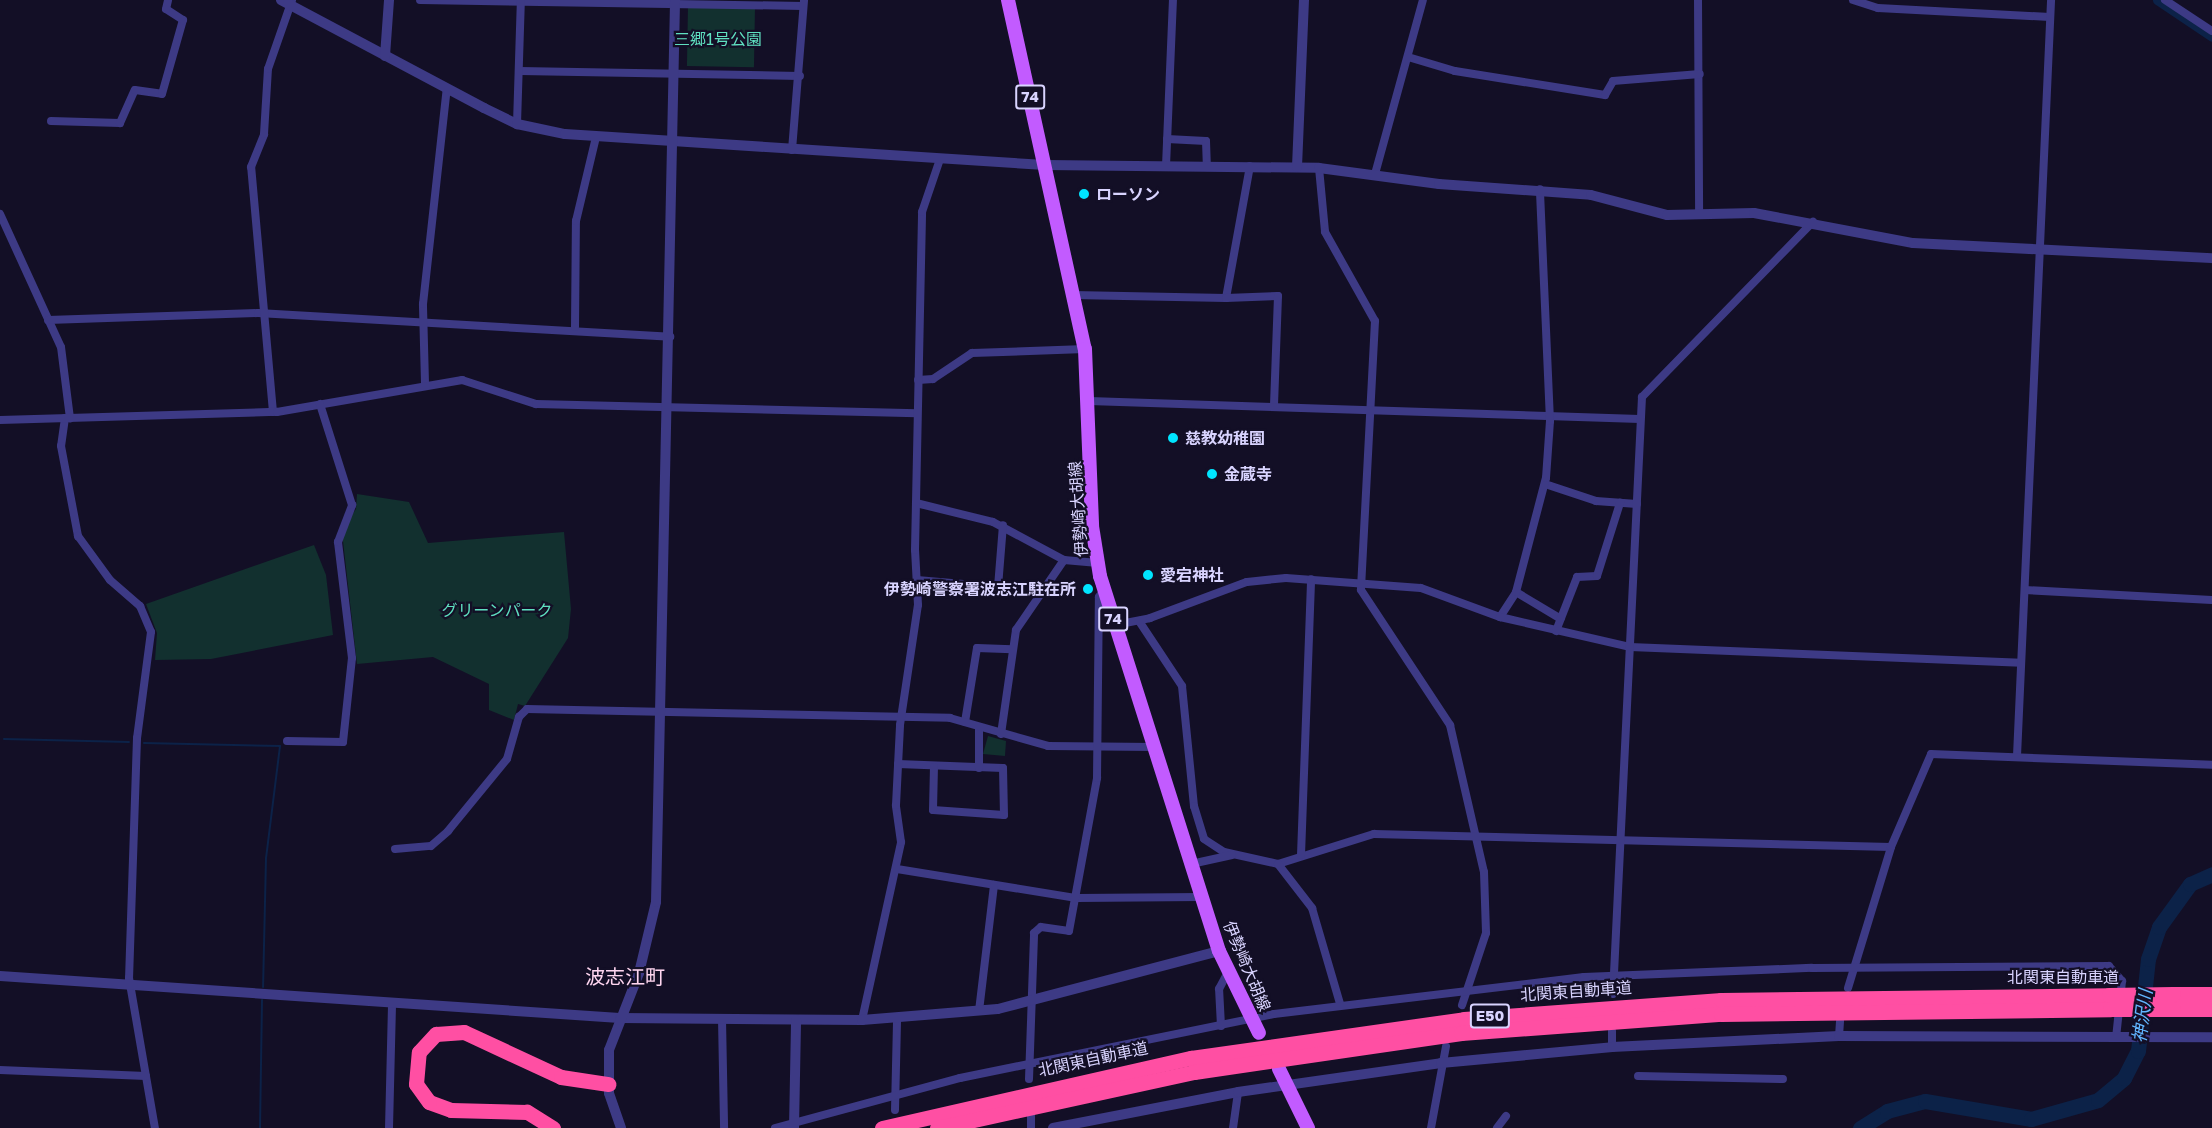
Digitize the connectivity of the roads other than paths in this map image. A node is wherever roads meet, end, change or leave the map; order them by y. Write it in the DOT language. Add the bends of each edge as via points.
graph roads {
  1 [pos="168,0"];
  2 [pos="389,0"];
  3 [pos="420,0"];
  4 [pos="1008,0"];
  5 [pos="1173,0"];
  6 [pos="1304,0"];
  7 [pos="1423,0"];
  8 [pos="1698,0"];
  9 [pos="1853,0"];
  10 [pos="2051,0"];
  11 [pos="2165,0"];
  12 [pos="521,1"];
  13 [pos="288,2"];
  14 [pos="675,2"];
  15 [pos="804,3"];
  16 [pos="2050,17"];
  17 [pos="2212,31"];
  18 [pos="385,56"];
  19 [pos="1408,57"];
  20 [pos="520,70"];
  21 [pos="674,73"];
  22 [pos="1700,74"];
  23 [pos="800,76"];
  24 [pos="447,88"];
  25 [pos="51,121"];
  26 [pos="517,124"];
  27 [pos="596,137"];
  28 [pos="1167,139"];
  29 [pos="674,142"];
  30 [pos="792,150"];
  31 [pos="940,159"];
  32 [pos="1045,165"];
  33 [pos="1166,166"];
  34 [pos="1207,166"];
  35 [pos="1250,166"];
  36 [pos="1297,167"];
  37 [pos="1319,168"];
  38 [pos="1375,174"];
  39 [pos="1540,189"];
  40 [pos="1699,213"];
  41 [pos="0,214"];
  42 [pos="1813,222"];
  43 [pos="2040,250"];
  44 [pos="2212,258"];
  45 [pos="1073,295"];
  46 [pos="1226,298"];
  47 [pos="264,313"];
  48 [pos="48,320"];
  49 [pos="424,320"];
  50 [pos="575,327"];
  51 [pos="669,337"];
  52 [pos="1085,349"];
  53 [pos="918,380"];
  54 [pos="425,384"];
  55 [pos="1089,401"];
  56 [pos="320,404"];
  57 [pos="1274,405"];
  58 [pos="668,407"];
  59 [pos="1371,407"];
  60 [pos="273,412"];
  61 [pos="917,413"];
  62 [pos="1550,415"];
  63 [pos="67,418"];
  64 [pos="1640,418"];
  65 [pos="0,420"];
  66 [pos="1545,484"];
  67 [pos="916,503"];
  68 [pos="1620,503"];
  69 [pos="1636,504"];
  70 [pos="1003,525"];
  71 [pos="1064,560"];
  72 [pos="1098,563"];
  73 [pos="1311,579"];
  74 [pos="917,580"];
  75 [pos="1362,582"];
  76 [pos="1104,589"];
  77 [pos="2025,590"];
  78 [pos="1516,592"];
  79 [pos="2212,600"];
  80 [pos="1500,617"];
  81 [pos="1561,619"];
  82 [pos="1139,621"];
  83 [pos="1115,625"];
  84 [pos="1556,631"];
  85 [pos="1630,647"];
  86 [pos="1012,649"];
  87 [pos="2021,663"];
  88 [pos="662,714"];
  89 [pos="902,718"];
  90 [pos="965,722"];
  91 [pos="979,728"];
  92 [pos="1001,734"];
  93 [pos="287,741"];
  94 [pos="1155,747"];
  95 [pos="1098,750"];
  96 [pos="2017,756"];
  97 [pos="898,764"];
  98 [pos="2212,765"];
  99 [pos="934,767"];
  100 [pos="978,768"];
  101 [pos="1476,834"];
  102 [pos="1622,837"];
  103 [pos="1891,847"];
  104 [pos="395,849"];
  105 [pos="1236,854"];
  106 [pos="1301,855"];
  107 [pos="1191,864"];
  108 [pos="1278,864"];
  109 [pos="897,869"];
  110 [pos="994,885"];
  111 [pos="1201,897"];
  112 [pos="1077,898"];
  113 [pos="1219,951"];
  114 [pos="1854,968"];
  115 [pos="1228,972"];
  116 [pos="0,976"];
  117 [pos="1615,976"];
  118 [pos="130,985"];
  119 [pos="1468,988"];
  120 [pos="1848,988"];
  121 [pos="1613,994"];
  122 [pos="2212,994"];
  123 [pos="2110,1002"];
  124 [pos="2173,1002"];
  125 [pos="392,1003"];
  126 [pos="1031,1003"];
  127 [pos="1340,1004"];
  128 [pos="1462,1005"];
  129 [pos="2212,1009"];
  130 [pos="979,1011"];
  131 [pos="620,1018"];
  132 [pos="1251,1018"];
  133 [pos="722,1019"];
  134 [pos="897,1019"];
  135 [pos="796,1020"];
  136 [pos="862,1020"];
  137 [pos="1840,1021"];
  138 [pos="1221,1026"];
  139 [pos="1612,1031"];
  140 [pos="1259,1033"];
  141 [pos="1839,1036"];
  142 [pos="2212,1037"];
  143 [pos="2116,1038"];
  144 [pos="1446,1046"];
  145 [pos="1612,1047"];
  146 [pos="1441,1063"];
  147 [pos="1029,1066"];
  148 [pos="1279,1069"];
  149 [pos="0,1070"];
  150 [pos="146,1076"];
  151 [pos="1638,1076"];
  152 [pos="1029,1079"];
  153 [pos="1783,1079"];
  154 [pos="608,1084"];
  155 [pos="1287,1086"];
  156 [pos="1238,1092"];
  157 [pos="897,1095"];
  158 [pos="895,1110"];
  159 [pos="1031,1115"];
  160 [pos="1506,1116"];
  161 [pos="794,1125"];
  162 [pos="155,1128"];
  163 [pos="389,1128"];
  164 [pos="553,1128"];
  165 [pos="559,1128"];
  166 [pos="621,1128"];
  167 [pos="724,1128"];
  168 [pos="775,1128"];
  169 [pos="882,1128"];
  170 [pos="938,1128"];
  171 [pos="1031,1128"];
  172 [pos="1053,1128"];
  173 [pos="1233,1128"];
  174 [pos="1308,1128"];
  175 [pos="1431,1128"];
  176 [pos="1497,1128"];
  1 -- 25 [label="street" via="166,9 183,20 162,94 135,90 120,123"];
  2 -- 18 [label="street"];
  3 -- 12 [label="street"];
  4 -- 32 [label="main road, 伊勢崎大胡線 / 74"];
  5 -- 28 [label="street"];
  6 -- 36 [label="street"];
  7 -- 19 [label="street"];
  8 -- 22 [label="street"];
  9 -- 16 [label="street" via="1878,8"];
  10 -- 16 [label="street"];
  11 -- 17 [label="street"];
  12 -- 14 [label="street"];
  12 -- 20 [label="street"];
  13 -- 18 [label="street"];
  13 -- 47 [label="street" via="268,69 264,135 251,167"];
  14 -- 15 [label="street"];
  14 -- 21 [label="street"];
  15 -- 23 [label="street"];
  16 -- 43 [label="street"];
  18 -- 24 [label="street"];
  19 -- 22 [label="street" via="1455,71 1605,95 1613,81"];
  19 -- 38 [label="street"];
  20 -- 21 [label="street"];
  20 -- 26 [label="street"];
  21 -- 23 [label="street"];
  21 -- 29 [label="street"];
  22 -- 40 [label="street"];
  23 -- 30 [label="street"];
  24 -- 26 [label="street"];
  24 -- 49 [label="street"];
  26 -- 27 [label="street"];
  27 -- 29 [label="street"];
  27 -- 50 [label="street" via="576,221"];
  28 -- 33 [label="street"];
  28 -- 34 [label="street" via="1206,141"];
  29 -- 30 [label="street"];
  29 -- 51 [label="street"];
  30 -- 31 [label="street"];
  31 -- 32 [label="street"];
  31 -- 53 [label="street" via="922,212"];
  32 -- 33 [label="street"];
  32 -- 45 [label="main road, 伊勢崎大胡線 / 74"];
  33 -- 34 [label="street"];
  34 -- 35 [label="street"];
  35 -- 36 [label="street"];
  35 -- 46 [label="street"];
  36 -- 37 [label="street"];
  37 -- 38 [label="street"];
  37 -- 59 [label="street" via="1325,232 1375,321"];
  38 -- 39 [label="street" via="1439,184"];
  39 -- 40 [label="street" via="1591,195 1644,213"];
  39 -- 62 [label="street"];
  40 -- 42 [label="street"];
  41 -- 48 [label="street"];
  42 -- 43 [label="street" via="1894,241"];
  42 -- 64 [label="street" via="1645,390"];
  43 -- 44 [label="street"];
  43 -- 77 [label="street"];
  45 -- 46 [label="street"];
  45 -- 52 [label="main road, 伊勢崎大胡線 / 74"];
  46 -- 57 [label="street" via="1278,296"];
  47 -- 48 [label="street"];
  47 -- 49 [label="street"];
  47 -- 60 [label="street"];
  48 -- 63 [label="street" via="61,346"];
  49 -- 50 [label="street"];
  49 -- 54 [label="street"];
  50 -- 51 [label="street"];
  51 -- 58 [label="street"];
  52 -- 53 [label="street" via="972,353 933,379"];
  52 -- 55 [label="main road, 伊勢崎大胡線 / 74"];
  53 -- 61 [label="street"];
  54 -- 56 [label="street"];
  54 -- 58 [label="street" via="462,380 530,404"];
  55 -- 57 [label="street"];
  55 -- 72 [label="main road, 伊勢崎大胡線 / 74"];
  56 -- 60 [label="street"];
  56 -- 93 [label="street" via="352,505 338,542 351,673 343,742"];
  57 -- 59 [label="street"];
  58 -- 61 [label="street"];
  58 -- 88 [label="street"];
  59 -- 62 [label="street"];
  59 -- 75 [label="street"];
  60 -- 63 [label="street"];
  61 -- 67 [label="street"];
  62 -- 64 [label="street"];
  62 -- 66 [label="street"];
  63 -- 65 [label="street"];
  63 -- 118 [label="street" via="61,446 75,528 97,565 140,606 152,637 137,738"];
  64 -- 69 [label="street"];
  66 -- 68 [label="street"];
  66 -- 78 [label="street"];
  67 -- 70 [label="street"];
  67 -- 74 [label="street"];
  68 -- 69 [label="street"];
  68 -- 81 [label="street" via="1597,576 1577,577"];
  69 -- 85 [label="street"];
  70 -- 71 [label="street"];
  70 -- 74 [label="street" via="998,587"];
  71 -- 72 [label="street"];
  71 -- 86 [label="street" via="1020,621"];
  72 -- 76 [label="main road, 伊勢崎大胡線 / 74"];
  73 -- 75 [label="street"];
  73 -- 82 [label="street" via="1247,582"];
  73 -- 106 [label="street"];
  74 -- 89 [label="street" via="918,605"];
  75 -- 80 [label="street" via="1436,591"];
  75 -- 101 [label="street" via="1367,604 1450,725"];
  76 -- 83 [label="main road, 伊勢崎大胡線 / 74"];
  76 -- 95 [label="street" via="1099,597"];
  77 -- 79 [label="street"];
  77 -- 87 [label="street"];
  78 -- 80 [label="street"];
  78 -- 81 [label="street"];
  80 -- 84 [label="street"];
  81 -- 84 [label="street"];
  82 -- 83 [label="street"];
  82 -- 105 [label="street" via="1184,693 1191,790 1202,834 1216,849"];
  83 -- 94 [label="main road, 伊勢崎大胡線 / 74"];
  84 -- 85 [label="street"];
  85 -- 87 [label="street"];
  85 -- 102 [label="street"];
  86 -- 90 [label="street" via="977,648"];
  86 -- 92 [label="street"];
  87 -- 96 [label="street"];
  88 -- 89 [label="street"];
  88 -- 104 [label="street" via="527,709 519,717 507,759 455,824 432,846"];
  88 -- 131 [label="street" via="655,913 639,973"];
  89 -- 90 [label="street"];
  89 -- 97 [label="street"];
  90 -- 91 [label="street"];
  91 -- 92 [label="street"];
  91 -- 100 [label="street"];
  92 -- 95 [label="street"];
  94 -- 95 [label="street"];
  94 -- 107 [label="main road, 伊勢崎大胡線 / 74"];
  95 -- 112 [label="street"];
  96 -- 98 [label="street"];
  96 -- 103 [label="street" via="1931,753"];
  97 -- 99 [label="street"];
  97 -- 109 [label="street"];
  99 -- 100 [label="street"];
  99 -- 100 [label="street" via="933,810 1004,815 1003,768"];
  101 -- 102 [label="street"];
  101 -- 106 [label="street" via="1366,835"];
  101 -- 119 [label="street" via="1486,924"];
  102 -- 103 [label="street"];
  102 -- 117 [label="street"];
  103 -- 114 [label="street"];
  105 -- 107 [label="street"];
  105 -- 108 [label="street"];
  106 -- 108 [label="street"];
  107 -- 111 [label="main road, 伊勢崎大胡線 / 74"];
  108 -- 127 [label="street" via="1312,908"];
  109 -- 110 [label="street"];
  109 -- 136 [label="street"];
  110 -- 112 [label="street"];
  110 -- 130 [label="street"];
  111 -- 112 [label="street"];
  111 -- 113 [label="main road, 伊勢崎大胡線 / 74"];
  112 -- 126 [label="street" via="1067,933 1034,931"];
  113 -- 115 [label="main road, 伊勢崎大胡線 / 74"];
  113 -- 126 [label="street"];
  114 -- 117 [label="street"];
  114 -- 120 [label="street"];
  114 -- 143 [label="street" via="2109,966 2122,981"];
  115 -- 132 [label="main road, 伊勢崎大胡線 / 74"];
  115 -- 138 [label="street" via="1219,989"];
  116 -- 118 [label="street"];
  117 -- 119 [label="street"];
  117 -- 121 [label="street"];
  118 -- 125 [label="street"];
  118 -- 150 [label="street"];
  119 -- 127 [label="street"];
  119 -- 128 [label="street"];
  122 -- 124 [label="highway, 北関東自動車道 / E50"];
  123 -- 124 [label="highway, 北関東自動車道 / E50, bridge"];
  123 -- 169 [label="highway, 北関東自動車道 / E50" via="1721,1000 1454,1020 1191,1058"];
  123 -- 170 [label="highway, 北関東自動車道 / E50" via="1721,1014 1472,1032 1194,1072"];
  124 -- 129 [label="highway, 北関東自動車道 / E50"];
  125 -- 131 [label="street"];
  125 -- 163 [label="street"];
  126 -- 130 [label="street"];
  126 -- 147 [label="street"];
  127 -- 132 [label="street"];
  130 -- 134 [label="street"];
  131 -- 133 [label="street"];
  131 -- 154 [label="street" via="609,1050"];
  132 -- 138 [label="street"];
  132 -- 140 [label="main road, 伊勢崎大胡線 / 74"];
  133 -- 135 [label="street"];
  133 -- 167 [label="street"];
  134 -- 136 [label="street"];
  134 -- 157 [label="street"];
  135 -- 136 [label="street"];
  135 -- 161 [label="street"];
  137 -- 141 [label="street"];
  138 -- 147 [label="street"];
  139 -- 145 [label="street"];
  141 -- 143 [label="street"];
  141 -- 145 [label="street"];
  142 -- 143 [label="street"];
  144 -- 146 [label="street"];
  145 -- 146 [label="street"];
  146 -- 155 [label="street"];
  146 -- 175 [label="street"];
  147 -- 152 [label="street"];
  147 -- 157 [label="street"];
  148 -- 155 [label="main road"];
  149 -- 150 [label="street"];
  150 -- 162 [label="street"];
  151 -- 153 [label="street"];
  154 -- 164 [label="highway" via="561,1077 464,1032 436,1034 419,1052 416,1083 429,1102 451,1110 527,1112"];
  154 -- 165 [label="highway" via="561,1083 457,1036 440,1039 424,1053 422,1084 437,1100 535,1108"];
  154 -- 166 [label="street"];
  155 -- 156 [label="street"];
  155 -- 174 [label="main road"];
  156 -- 172 [label="street"];
  156 -- 173 [label="street"];
  157 -- 158 [label="street"];
  157 -- 161 [label="street"];
  159 -- 171 [label="street"];
  160 -- 176 [label="street"];
  161 -- 168 [label="street"];
}
